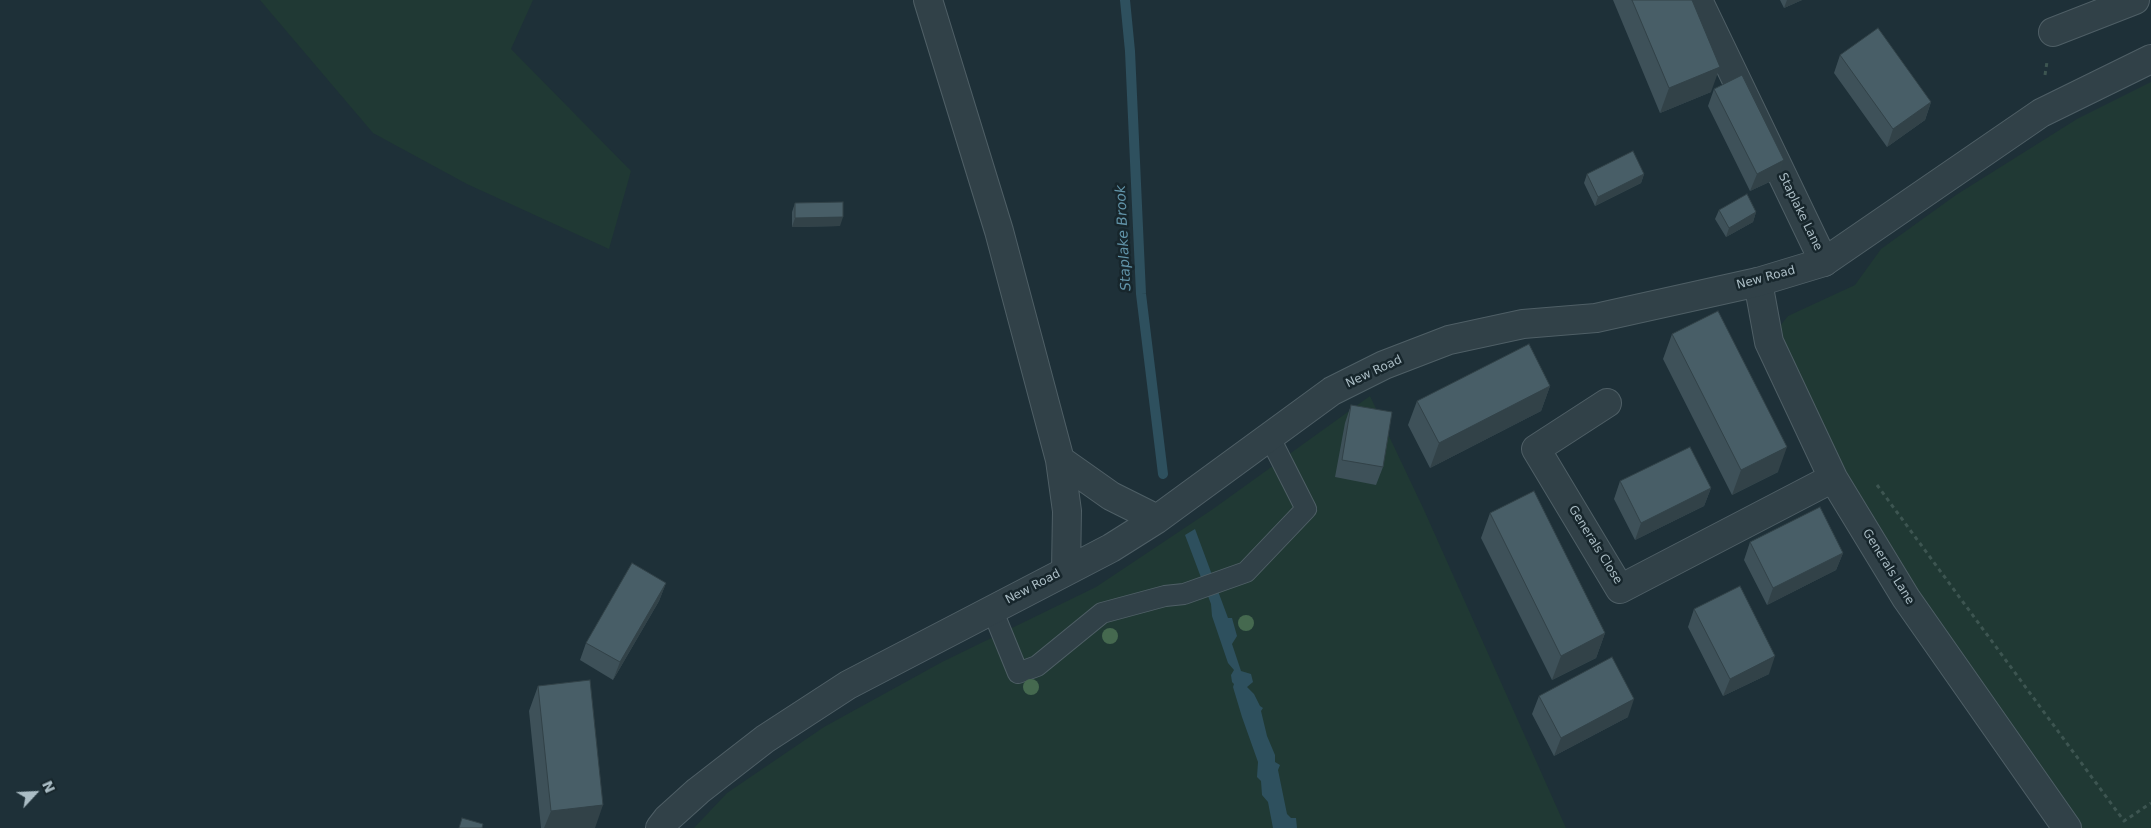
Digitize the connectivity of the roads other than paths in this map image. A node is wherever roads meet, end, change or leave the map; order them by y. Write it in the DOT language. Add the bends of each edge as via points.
graph roads {
  1 [pos="928,0"];
  2 [pos="1698,0"];
  3 [pos="2135,0"];
  4 [pos="2052,32"];
  5 [pos="2151,60"];
  6 [pos="1824,262"];
  7 [pos="1758,282"];
  8 [pos="1607,403"];
  9 [pos="1269,436"];
  10 [pos="1060,460"];
  11 [pos="1833,478"];
  12 [pos="1157,519"];
  13 [pos="1066,570"];
  14 [pos="992,609"];
  15 [pos="660,828"];
  16 [pos="2067,828"];
  1 -- 10 [label="street" via="999,231"];
  2 -- 6 [label="street, Staplake Lane"];
  3 -- 4 [label="street"];
  5 -- 6 [label="street, New Road" via="2041,113"];
  6 -- 7 [label="street, New Road"];
  7 -- 9 [label="street, New Road" via="1596,318 1523,324 1449,340 1332,391"];
  7 -- 11 [label="street, Generals Lane" via="1769,342"];
  8 -- 11 [label="street, Generals Close" via="1536,449 1620,589"];
  9 -- 12 [label="street, New Road"];
  9 -- 14 [label="lane" via="1306,509 1246,572 1184,594 1102,613 1037,666 1018,673"];
  10 -- 12 [label="street" via="1112,496"];
  10 -- 13 [label="street" via="1067,511"];
  11 -- 16 [label="street, Generals Lane" via="1906,598"];
  12 -- 13 [label="street, New Road"];
  13 -- 14 [label="street, New Road"];
  14 -- 15 [label="street, New Road" via="848,685 765,739 698,791"];
}
